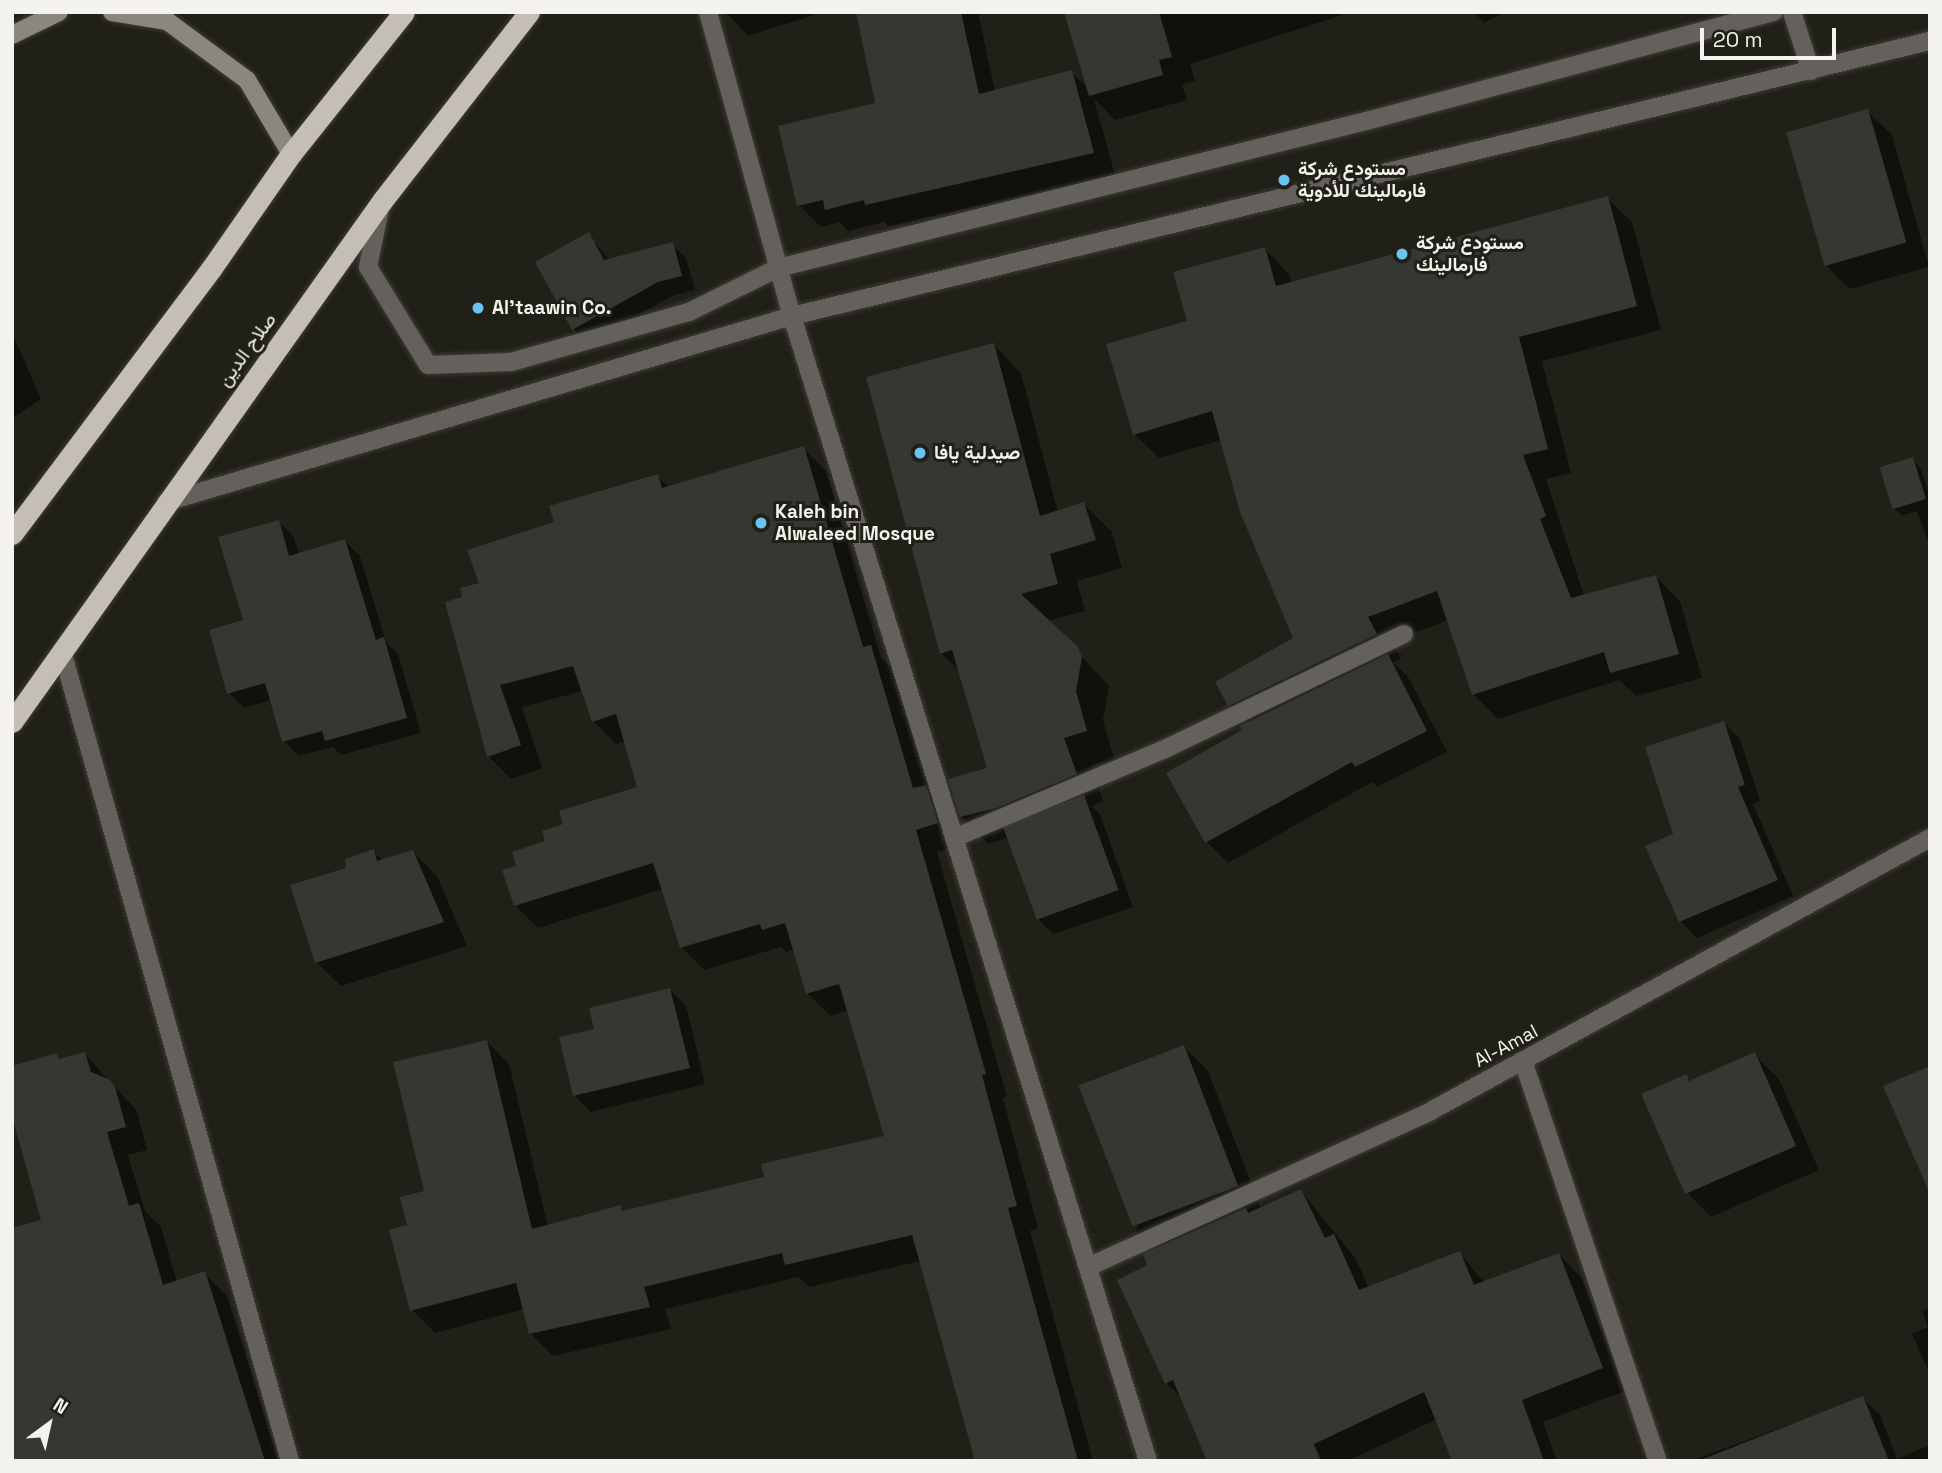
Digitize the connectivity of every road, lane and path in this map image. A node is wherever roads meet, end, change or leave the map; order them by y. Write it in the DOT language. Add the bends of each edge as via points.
graph roads {
  1 [pos="59,12"];
  2 [pos="112,12"];
  3 [pos="404,12"];
  4 [pos="529,12"];
  5 [pos="708,12"];
  6 [pos="1774,12"];
  7 [pos="1791,12"];
  8 [pos="12,35"];
  9 [pos="1930,41"];
  10 [pos="1811,71"];
  11 [pos="291,154"];
  12 [pos="382,201"];
  13 [pos="778,268"];
  14 [pos="792,317"];
  15 [pos="166,502"];
  16 [pos="12,534"];
  17 [pos="1404,634"];
  18 [pos="62,652"];
  19 [pos="12,722"];
  20 [pos="954,838"];
  21 [pos="1930,838"];
  22 [pos="1523,1061"];
  23 [pos="1090,1266"];
  24 [pos="290,1461"];
  25 [pos="1147,1461"];
  26 [pos="1658,1461"];
  1 -- 8 [label="main road"];
  2 -- 11 [label="main road" via="167,21 247,80"];
  3 -- 11 [label="highway"];
  4 -- 12 [label="highway, صلاح الدين"];
  5 -- 13 [label="street"];
  6 -- 13 [label="street" via="1370,120"];
  7 -- 10 [label="street"];
  9 -- 10 [label="street"];
  10 -- 14 [label="street"];
  11 -- 16 [label="highway" via="211,269"];
  12 -- 13 [label="street" via="368,267 428,365 511,362 689,312"];
  12 -- 15 [label="highway, صلاح الدين"];
  13 -- 14 [label="street"];
  14 -- 15 [label="street"];
  14 -- 20 [label="street"];
  15 -- 18 [label="highway, صلاح الدين"];
  17 -- 20 [label="street" via="1167,748"];
  18 -- 19 [label="highway, صلاح الدين"];
  18 -- 24 [label="street"];
  20 -- 23 [label="street"];
  21 -- 22 [label="street, Al-Amal"];
  22 -- 23 [label="street, Al-Amal" via="1429,1112"];
  22 -- 26 [label="street"];
  23 -- 25 [label="street"];
}
